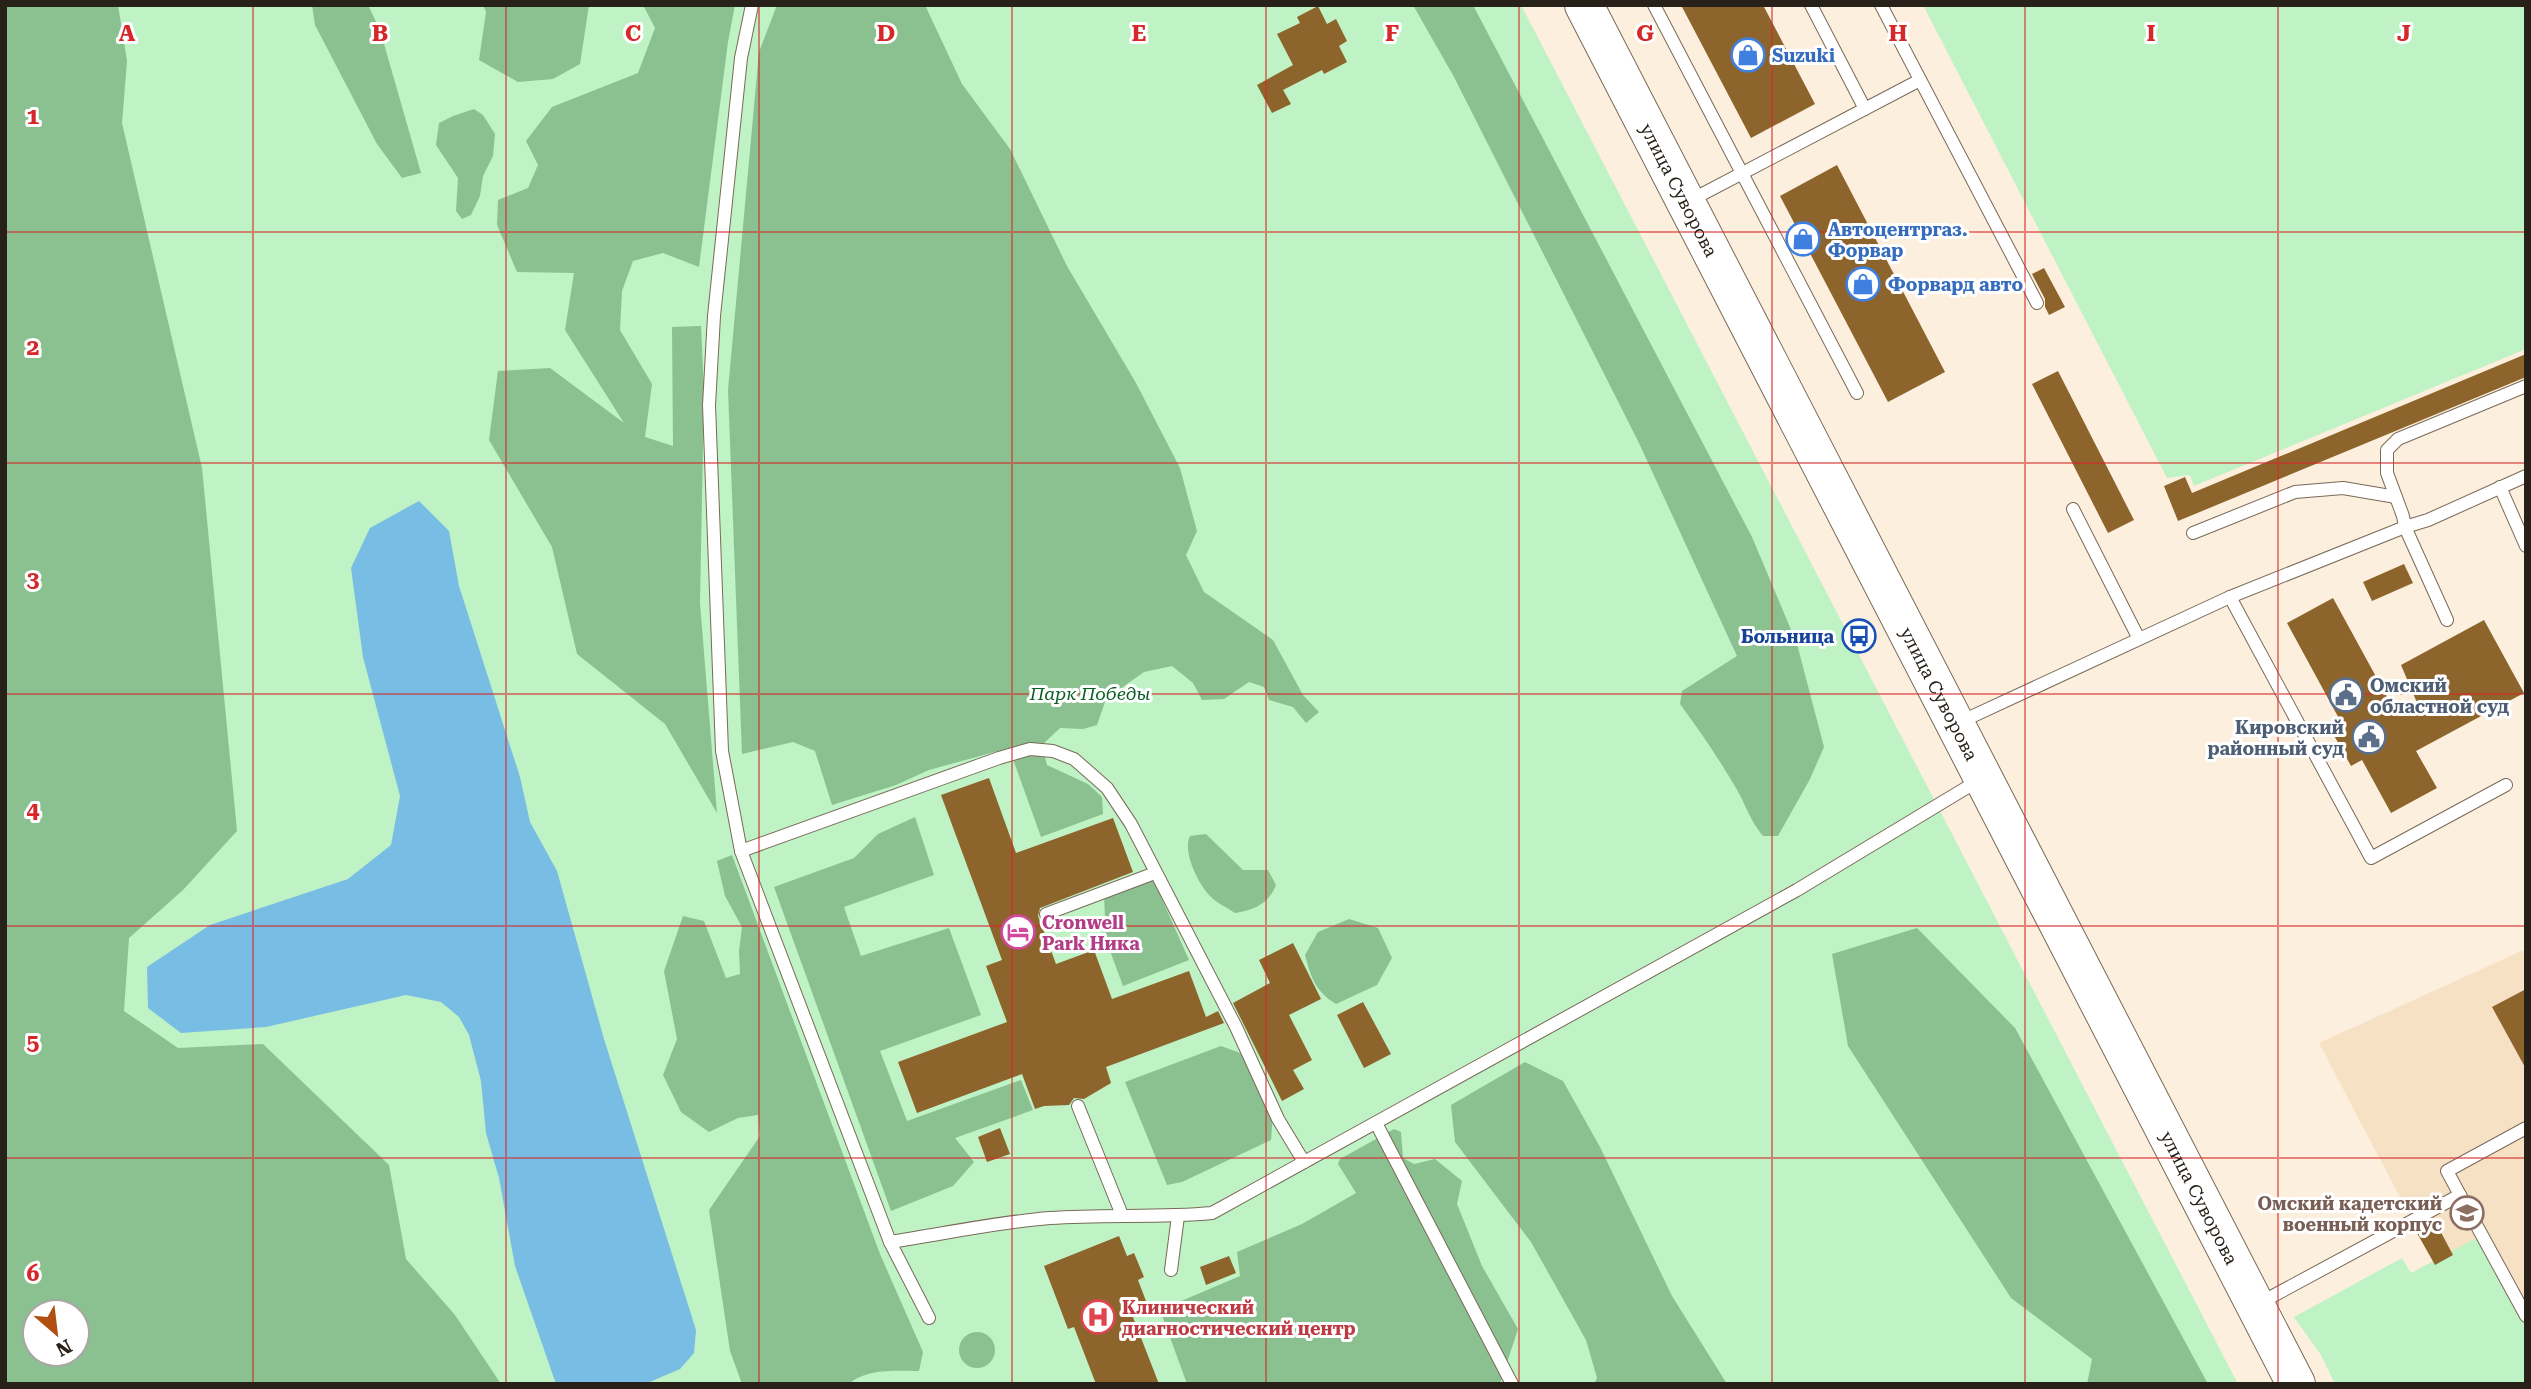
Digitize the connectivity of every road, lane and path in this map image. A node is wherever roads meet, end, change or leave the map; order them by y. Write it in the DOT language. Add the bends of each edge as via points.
graph roads {
  1 [pos="752,5"];
  2 [pos="1584,5"];
  3 [pos="1654,5"];
  4 [pos="1811,5"];
  5 [pos="1881,5"];
  6 [pos="1920,80"];
  7 [pos="1865,109"];
  8 [pos="1742,174"];
  9 [pos="1687,202"];
  10 [pos="2037,303"];
  11 [pos="2526,386"];
  12 [pos="1857,393"];
  13 [pos="2526,476"];
  14 [pos="2500,486"];
  15 [pos="2396,497"];
  16 [pos="2073,509"];
  17 [pos="2405,527"];
  18 [pos="2193,533"];
  19 [pos="2526,546"];
  20 [pos="2230,597"];
  21 [pos="2447,620"];
  22 [pos="2139,639"];
  23 [pos="1956,723"];
  24 [pos="1984,777"];
  25 [pos="2506,785"];
  26 [pos="741,851"];
  27 [pos="1155,873"];
  28 [pos="1046,914"];
  29 [pos="1078,1106"];
  30 [pos="1376,1123"];
  31 [pos="2526,1128"];
  32 [pos="1304,1162"];
  33 [pos="2460,1195"];
  34 [pos="1122,1215"];
  35 [pos="1178,1216"];
  36 [pos="891,1242"];
  37 [pos="1171,1270"];
  38 [pos="2254,1306"];
  39 [pos="2526,1316"];
  40 [pos="929,1318"];
  41 [pos="1512,1384"];
  42 [pos="2296,1384"];
  1 -- 26 [label="lane" via="739,71 709,405 722,751"];
  2 -- 9 [label="main road, улица Суворова"];
  3 -- 8 [label="lane"];
  4 -- 7 [label="lane"];
  5 -- 6 [label="lane"];
  6 -- 7 [label="lane"];
  6 -- 10 [label="lane"];
  7 -- 8 [label="lane"];
  8 -- 9 [label="lane"];
  8 -- 12 [label="lane"];
  9 -- 23 [label="main road, улица Суворова"];
  11 -- 15 [label="lane" via="2398,439 2387,450 2387,473"];
  13 -- 14 [label="lane"];
  14 -- 17 [label="lane"];
  14 -- 19 [label="lane"];
  15 -- 17 [label="lane"];
  15 -- 18 [label="lane" via="2343,488 2295,492"];
  16 -- 22 [label="lane"];
  17 -- 20 [label="lane"];
  17 -- 21 [label="lane"];
  20 -- 22 [label="lane"];
  20 -- 25 [label="lane" via="2371,858"];
  22 -- 23 [label="lane"];
  23 -- 24 [label="main road, улица Суворова"];
  24 -- 30 [label="lane" via="1797,890"];
  24 -- 38 [label="main road, улица Суворова"];
  26 -- 27 [label="lane" via="1030,749 1074,759 1107,788"];
  26 -- 36 [label="lane"];
  27 -- 28 [label="lane"];
  27 -- 32 [label="lane"];
  29 -- 34 [label="lane"];
  30 -- 32 [label="lane"];
  30 -- 41 [label="lane"];
  31 -- 33 [label="lane" via="2447,1171"];
  32 -- 35 [label="lane" via="1212,1213"];
  33 -- 38 [label="lane"];
  33 -- 39 [label="lane"];
  34 -- 35 [label="lane"];
  34 -- 36 [label="lane" via="1048,1218"];
  35 -- 37 [label="lane"];
  36 -- 40 [label="lane"];
  38 -- 42 [label="main road, улица Суворова"];
}
